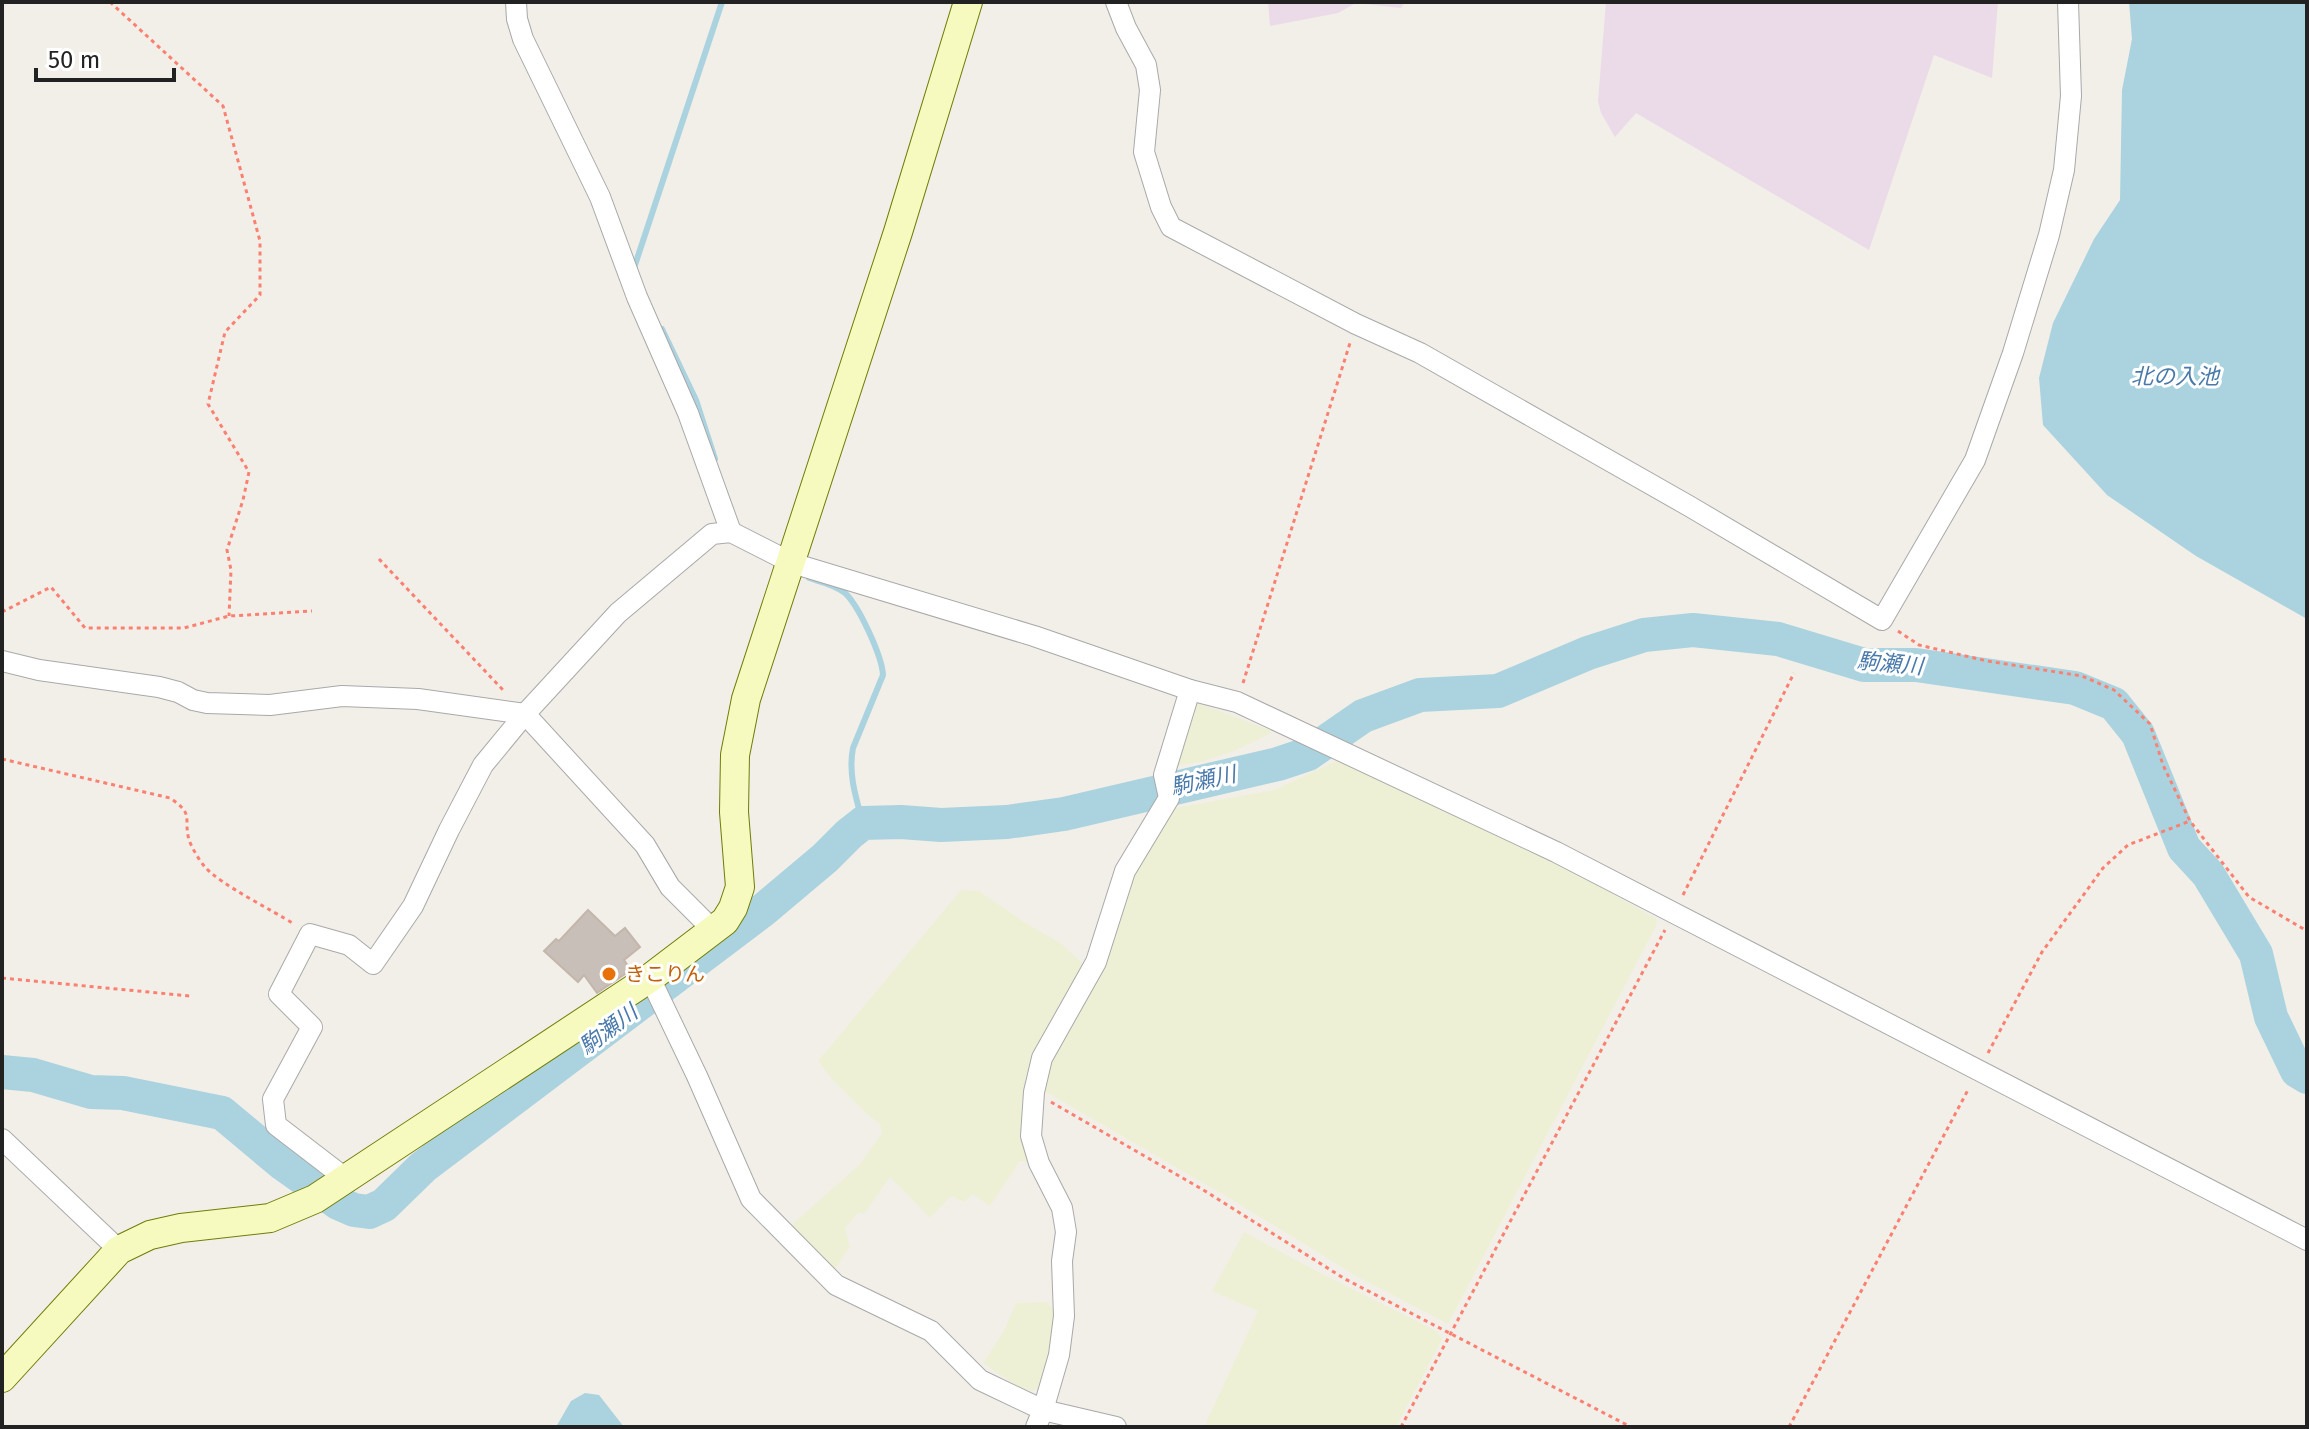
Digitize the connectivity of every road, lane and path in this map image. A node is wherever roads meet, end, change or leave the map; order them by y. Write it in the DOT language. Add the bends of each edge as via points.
graph roads {
  1 [pos="110,2"];
  2 [pos="516,2"];
  3 [pos="968,2"];
  4 [pos="1116,2"];
  5 [pos="2068,2"];
  6 [pos="1356,324"];
  7 [pos="731,532"];
  8 [pos="379,559"];
  9 [pos="792,563"];
  10 [pos="312,611"];
  11 [pos="2,612"];
  12 [pos="229,616"];
  13 [pos="1882,620"];
  14 [pos="2,661"];
  15 [pos="1794,673"];
  16 [pos="1190,690"];
  17 [pos="1237,702"];
  18 [pos="525,714"];
  19 [pos="2,759"];
  20 [pos="2190,821"];
  21 [pos="1674,913"];
  22 [pos="713,930"];
  23 [pos="2307,931"];
  24 [pos="310,934"];
  25 [pos="2,978"];
  26 [pos="650,978"];
  27 [pos="190,996"];
  28 [pos="1978,1071"];
  29 [pos="1034,1092"];
  30 [pos="2,1139"];
  31 [pos="332,1187"];
  32 [pos="2307,1240"];
  33 [pos="119,1250"];
  34 [pos="1451,1332"];
  35 [pos="2,1378"];
  36 [pos="1039,1418"];
  37 [pos="1116,1427"];
  38 [pos="1401,1427"];
  39 [pos="1631,1427"];
  40 [pos="1789,1427"];
  1 -- 12 [label="path" via="223,106 260,241 260,295 225,332 208,404 249,472 227,550"];
  2 -- 7 [label="street" via="523,39 600,197"];
  3 -- 9 [label="street"];
  4 -- 6 [label="street" via="1146,65 1150,90 1144,152 1171,227"];
  5 -- 13 [label="street" via="2071,96 2064,170 2049,235 1975,460"];
  6 -- 13 [label="street" via="1420,353"];
  6 -- 17 [label="path"];
  7 -- 9 [label="street"];
  7 -- 18 [label="street" via="712,534 618,613"];
  8 -- 18 [label="path"];
  9 -- 16 [label="street" via="1034,636"];
  9 -- 22 [label="street" via="746,699 735,755 740,887 725,921"];
  10 -- 12 [label="path"];
  11 -- 12 [label="path" via="51,587 85,628 184,628"];
  13 -- 20 [label="path" via="1919,645 2082,676 2114,690 2150,724"];
  14 -- 18 [label="street" via="159,687 207,703 270,705 342,696 418,699"];
  15 -- 21 [label="path"];
  16 -- 17 [label="street"];
  16 -- 29 [label="street" via="1164,775 1167,787 1125,871 1096,962 1042,1058"];
  17 -- 21 [label="street"];
  18 -- 22 [label="street" via="645,845 670,887"];
  18 -- 24 [label="street" via="483,765 413,906 373,964 349,945"];
  19 -- 24 [label="path" via="170,798 183,806 189,839 206,868"];
  20 -- 23 [label="path" via="2249,897"];
  20 -- 28 [label="path" via="2128,845 2103,868 2042,952"];
  21 -- 28 [label="street"];
  21 -- 34 [label="path"];
  22 -- 26 [label="street"];
  24 -- 31 [label="street" via="279,994 312,1027 273,1099 276,1125"];
  25 -- 27 [label="path"];
  26 -- 31 [label="street"];
  26 -- 36 [label="street" via="751,1199 836,1285 931,1331 980,1380"];
  28 -- 32 [label="street"];
  28 -- 40 [label="path"];
  29 -- 34 [label="path" via="1345,1279"];
  29 -- 36 [label="street" via="1031,1136 1062,1208 1066,1232 1061,1342"];
  30 -- 33 [label="street"];
  31 -- 33 [label="street" via="270,1218 181,1228"];
  33 -- 35 [label="street"];
  34 -- 38 [label="path"];
  34 -- 39 [label="path"];
  36 -- 37 [label="street"];
}
